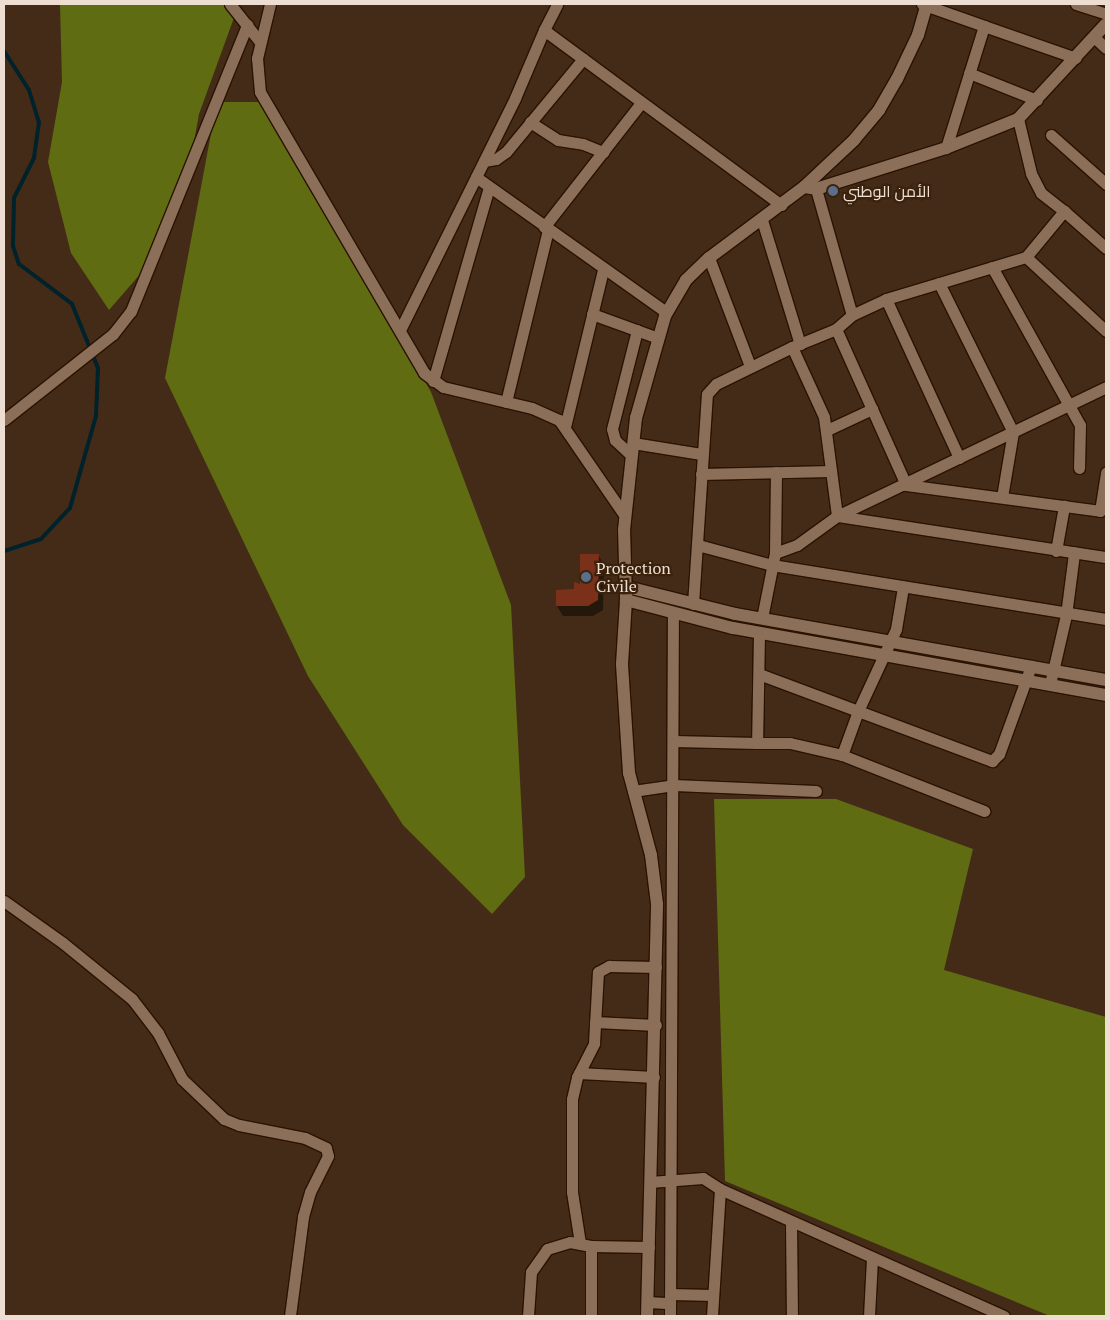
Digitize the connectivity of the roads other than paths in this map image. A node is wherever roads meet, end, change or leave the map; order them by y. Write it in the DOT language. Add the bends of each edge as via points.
graph roads {
  1 [pos="230,4"];
  2 [pos="270,4"];
  3 [pos="557,4"];
  4 [pos="1076,4"];
  5 [pos="925,5"];
  6 [pos="1106,14"];
  7 [pos="1106,24"];
  8 [pos="247,25"];
  9 [pos="984,26"];
  10 [pos="544,30"];
  11 [pos="1094,37"];
  12 [pos="260,42"];
  13 [pos="1106,48"];
  14 [pos="1076,58"];
  15 [pos="583,59"];
  16 [pos="969,73"];
  17 [pos="1037,100"];
  18 [pos="641,103"];
  19 [pos="1018,120"];
  20 [pos="530,122"];
  21 [pos="1051,135"];
  22 [pos="946,148"];
  23 [pos="603,152"];
  24 [pos="484,161"];
  25 [pos="476,177"];
  26 [pos="1104,177"];
  27 [pos="489,186"];
  28 [pos="810,188"];
  29 [pos="781,205"];
  30 [pos="1064,211"];
  31 [pos="762,220"];
  32 [pos="546,228"];
  33 [pos="1106,248"];
  34 [pos="1026,257"];
  35 [pos="709,258"];
  36 [pos="992,267"];
  37 [pos="603,270"];
  38 [pos="939,283"];
  39 [pos="886,299"];
  40 [pos="666,312"];
  41 [pos="592,314"];
  42 [pos="852,315"];
  43 [pos="1104,325"];
  44 [pos="401,328"];
  45 [pos="836,329"];
  46 [pos="637,330"];
  47 [pos="658,338"];
  48 [pos="796,345"];
  49 [pos="750,366"];
  50 [pos="433,381"];
  51 [pos="1106,387"];
  52 [pos="506,402"];
  53 [pos="1067,406"];
  54 [pos="872,409"];
  55 [pos="4,420"];
  56 [pos="565,427"];
  57 [pos="827,430"];
  58 [pos="1013,432"];
  59 [pos="632,449"];
  60 [pos="701,454"];
  61 [pos="959,458"];
  62 [pos="1079,468"];
  63 [pos="832,471"];
  64 [pos="776,472"];
  65 [pos="1106,472"];
  66 [pos="701,474"];
  67 [pos="906,485"];
  68 [pos="1002,497"];
  69 [pos="1064,506"];
  70 [pos="1103,511"];
  71 [pos="625,516"];
  72 [pos="837,516"];
  73 [pos="698,545"];
  74 [pos="1056,551"];
  75 [pos="775,552"];
  76 [pos="1074,553"];
  77 [pos="1106,558"];
  78 [pos="772,565"];
  79 [pos="623,586"];
  80 [pos="903,587"];
  81 [pos="626,600"];
  82 [pos="693,604"];
  83 [pos="673,614"];
  84 [pos="735,614"];
  85 [pos="1066,615"];
  86 [pos="762,618"];
  87 [pos="1106,619"];
  88 [pos="733,628"];
  89 [pos="759,633"];
  90 [pos="892,641"];
  91 [pos="883,653"];
  92 [pos="1031,666"];
  93 [pos="1054,671"];
  94 [pos="759,674"];
  95 [pos="1026,680"];
  96 [pos="1106,680"];
  97 [pos="1050,684"];
  98 [pos="1106,695"];
  99 [pos="858,710"];
  100 [pos="674,741"];
  101 [pos="757,743"];
  102 [pos="842,755"];
  103 [pos="674,786"];
  104 [pos="632,791"];
  105 [pos="816,791"];
  106 [pos="984,811"];
  107 [pos="4,902"];
  108 [pos="657,928"];
  109 [pos="672,928"];
  110 [pos="656,967"];
  111 [pos="595,1022"];
  112 [pos="656,1025"];
  113 [pos="579,1073"];
  114 [pos="654,1078"];
  115 [pos="673,1180"];
  116 [pos="650,1182"];
  117 [pos="720,1190"];
  118 [pos="792,1222"];
  119 [pos="585,1245"];
  120 [pos="649,1247"];
  121 [pos="872,1258"];
  122 [pos="713,1294"];
  123 [pos="670,1298"];
  124 [pos="648,1302"];
  125 [pos="290,1316"];
  126 [pos="528,1316"];
  127 [pos="591,1316"];
  128 [pos="647,1316"];
  129 [pos="670,1316"];
  130 [pos="712,1316"];
  131 [pos="792,1316"];
  132 [pos="869,1316"];
  133 [pos="1004,1316"];
  1 -- 8 [label="street"];
  2 -- 12 [label="street"];
  3 -- 10 [label="street"];
  4 -- 6 [label="street"];
  5 -- 9 [label="street"];
  5 -- 28 [label="main road" via="918,35 879,110"];
  7 -- 11 [label="main road"];
  8 -- 12 [label="street"];
  8 -- 55 [label="street" via="137,299 113,334"];
  9 -- 14 [label="street"];
  9 -- 16 [label="street"];
  10 -- 15 [label="street"];
  10 -- 24 [label="street"];
  11 -- 13 [label="street"];
  11 -- 14 [label="main road"];
  12 -- 44 [label="street" via="256,74 260,92"];
  14 -- 17 [label="main road"];
  15 -- 18 [label="street"];
  15 -- 20 [label="street"];
  16 -- 17 [label="street"];
  16 -- 22 [label="street"];
  17 -- 19 [label="main road"];
  18 -- 23 [label="street"];
  18 -- 29 [label="street"];
  19 -- 22 [label="main road"];
  19 -- 30 [label="street" via="1031,173 1041,193"];
  20 -- 23 [label="street" via="558,140 583,144"];
  20 -- 24 [label="street" via="503,155"];
  21 -- 26 [label="street"];
  22 -- 28 [label="main road"];
  23 -- 32 [label="street"];
  24 -- 25 [label="street"];
  25 -- 27 [label="street"];
  25 -- 44 [label="street"];
  27 -- 32 [label="street"];
  27 -- 50 [label="street"];
  28 -- 29 [label="main road"];
  28 -- 42 [label="street"];
  29 -- 31 [label="main road"];
  30 -- 33 [label="street"];
  30 -- 34 [label="street"];
  31 -- 35 [label="main road"];
  31 -- 48 [label="street"];
  32 -- 37 [label="street"];
  32 -- 52 [label="street"];
  34 -- 36 [label="street"];
  34 -- 43 [label="street"];
  35 -- 40 [label="main road" via="686,280"];
  35 -- 49 [label="street"];
  36 -- 38 [label="street"];
  36 -- 53 [label="street"];
  37 -- 40 [label="street"];
  37 -- 41 [label="street"];
  38 -- 39 [label="street"];
  38 -- 58 [label="street"];
  39 -- 42 [label="street"];
  39 -- 61 [label="street"];
  40 -- 47 [label="main road"];
  41 -- 46 [label="street"];
  41 -- 56 [label="street"];
  42 -- 45 [label="street"];
  44 -- 50 [label="street" via="424,373"];
  45 -- 48 [label="street"];
  45 -- 54 [label="street"];
  46 -- 47 [label="street"];
  46 -- 59 [label="street" via="612,429 615,440"];
  47 -- 59 [label="main road"];
  48 -- 49 [label="street"];
  48 -- 57 [label="street"];
  49 -- 60 [label="street" via="708,391"];
  50 -- 52 [label="street" via="453,391"];
  51 -- 53 [label="street"];
  52 -- 56 [label="street" via="552,416"];
  53 -- 58 [label="street"];
  53 -- 62 [label="street" via="1081,431"];
  54 -- 57 [label="street"];
  54 -- 67 [label="street"];
  56 -- 71 [label="street"];
  57 -- 63 [label="street"];
  58 -- 61 [label="street"];
  58 -- 68 [label="street"];
  59 -- 60 [label="street"];
  59 -- 71 [label="main road"];
  60 -- 66 [label="street"];
  61 -- 67 [label="street"];
  63 -- 64 [label="street"];
  63 -- 72 [label="street"];
  64 -- 66 [label="street"];
  64 -- 75 [label="street"];
  65 -- 70 [label="street"];
  66 -- 73 [label="street"];
  67 -- 68 [label="street"];
  67 -- 72 [label="street"];
  68 -- 69 [label="street"];
  69 -- 70 [label="street"];
  69 -- 74 [label="street"];
  71 -- 79 [label="main road"];
  72 -- 74 [label="street"];
  72 -- 75 [label="street" via="797,545"];
  73 -- 78 [label="street"];
  73 -- 82 [label="street"];
  74 -- 76 [label="street"];
  75 -- 78 [label="street"];
  76 -- 77 [label="street"];
  76 -- 85 [label="street"];
  78 -- 80 [label="street"];
  78 -- 86 [label="street"];
  79 -- 81 [label="main road"];
  79 -- 82 [label="main road"];
  80 -- 85 [label="street"];
  80 -- 90 [label="street"];
  81 -- 83 [label="main road"];
  81 -- 104 [label="main road" via="623,709"];
  82 -- 84 [label="main road"];
  83 -- 88 [label="main road"];
  83 -- 100 [label="street"];
  84 -- 86 [label="main road"];
  84 -- 88 [label="main road"];
  85 -- 87 [label="street"];
  85 -- 93 [label="street"];
  86 -- 90 [label="main road"];
  88 -- 89 [label="main road"];
  89 -- 91 [label="main road"];
  89 -- 94 [label="street"];
  90 -- 91 [label="street"];
  90 -- 92 [label="main road"];
  91 -- 95 [label="main road"];
  91 -- 99 [label="street"];
  92 -- 93 [label="main road"];
  92 -- 95 [label="street"];
  93 -- 96 [label="main road"];
  93 -- 97 [label="street"];
  94 -- 99 [label="street"];
  94 -- 101 [label="street"];
  95 -- 97 [label="main road"];
  95 -- 99 [label="street" via="999,754 992,762"];
  97 -- 98 [label="main road"];
  99 -- 102 [label="street"];
  100 -- 101 [label="street"];
  100 -- 103 [label="street"];
  101 -- 102 [label="street" via="790,743"];
  102 -- 106 [label="street"];
  103 -- 104 [label="street"];
  103 -- 105 [label="street"];
  103 -- 109 [label="street"];
  104 -- 108 [label="main road" via="652,855"];
  107 -- 125 [label="street" via="63,943 136,1002 158,1033 182,1079 224,1119 305,1138 326,1148 328,1156 310,1192 303,1217"];
  108 -- 109 [label="street"];
  108 -- 110 [label="main road"];
  109 -- 115 [label="street"];
  110 -- 111 [label="street" via="608,966 600,970"];
  110 -- 112 [label="main road"];
  111 -- 112 [label="street"];
  111 -- 113 [label="street" via="593,1048"];
  112 -- 114 [label="main road"];
  113 -- 114 [label="street"];
  113 -- 119 [label="street" via="572,1098 572,1192"];
  114 -- 116 [label="main road"];
  115 -- 116 [label="street"];
  115 -- 117 [label="street" via="704,1178"];
  115 -- 123 [label="street"];
  116 -- 120 [label="main road"];
  117 -- 118 [label="street"];
  117 -- 122 [label="street"];
  118 -- 121 [label="street"];
  118 -- 131 [label="street"];
  119 -- 120 [label="street"];
  119 -- 126 [label="street" via="556,1246 539,1257 531,1272"];
  119 -- 127 [label="street"];
  120 -- 124 [label="main road"];
  121 -- 132 [label="street"];
  121 -- 133 [label="street"];
  122 -- 123 [label="street"];
  122 -- 130 [label="street"];
  123 -- 124 [label="street"];
  123 -- 129 [label="street"];
  124 -- 128 [label="main road"];
}
